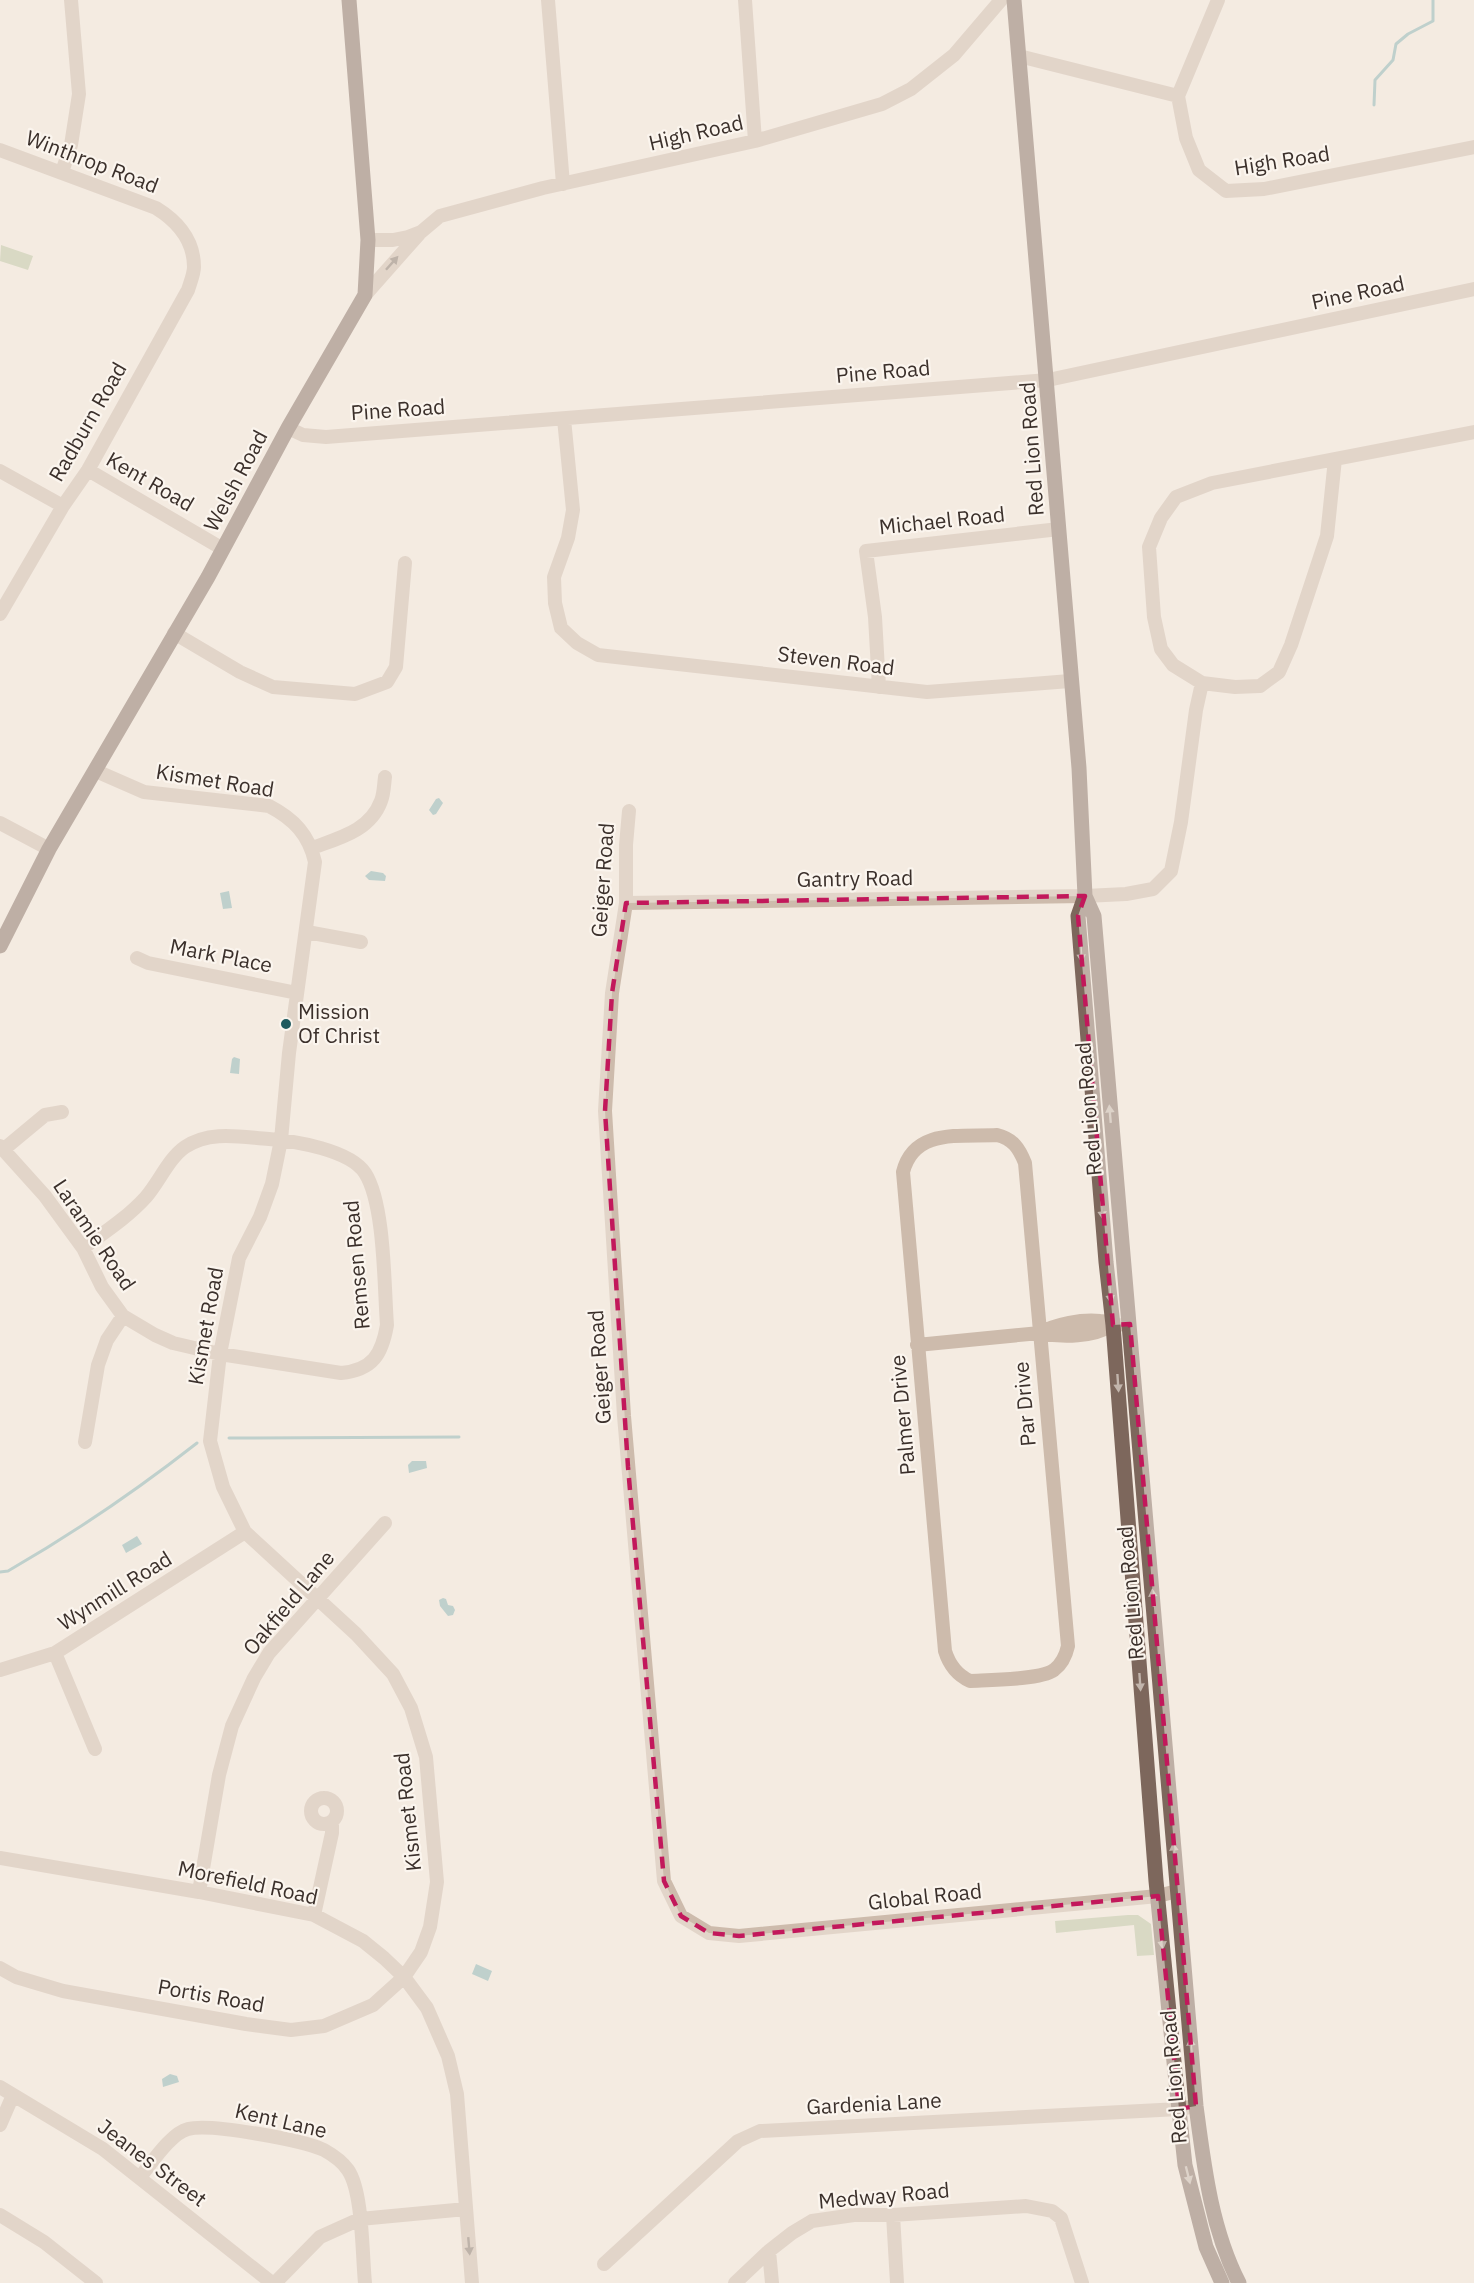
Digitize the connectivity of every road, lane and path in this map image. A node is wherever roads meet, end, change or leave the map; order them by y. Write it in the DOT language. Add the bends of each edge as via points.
graph roads {
  1 [pos="71,0"];
  2 [pos="349,0"];
  3 [pos="549,0"];
  4 [pos="745,0"];
  5 [pos="1001,0"];
  6 [pos="1014,0"];
  7 [pos="1218,0"];
  8 [pos="1019,56"];
  9 [pos="1178,96"];
  10 [pos="755,141"];
  11 [pos="1474,147"];
  12 [pos="0,150"];
  13 [pos="63,172"];
  14 [pos="562,184"];
  15 [pos="421,232"];
  16 [pos="368,240"];
  17 [pos="190,245"];
  18 [pos="1474,290"];
  19 [pos="365,295"];
  20 [pos="1048,380"];
  21 [pos="564,419"];
  22 [pos="288,428"];
  23 [pos="1474,432"];
  24 [pos="1335,459"];
  25 [pos="88,470"];
  26 [pos="0,471"];
  27 [pos="63,506"];
  28 [pos="1059,529"];
  29 [pos="223,549"];
  30 [pos="405,563"];
  31 [pos="0,614"];
  32 [pos="174,633"];
  33 [pos="1070,681"];
  34 [pos="1202,683"];
  35 [pos="879,687"];
  36 [pos="96,771"];
  37 [pos="385,777"];
  38 [pos="629,811"];
  39 [pos="0,823"];
  40 [pos="312,848"];
  41 [pos="49,849"];
  42 [pos="1085,896"];
  43 [pos="626,903"];
  44 [pos="307,932"];
  45 [pos="361,942"];
  46 [pos="0,946"];
  47 [pos="136,958"];
  48 [pos="297,993"];
  49 [pos="62,1113"];
  50 [pos="281,1140"];
  51 [pos="1014,1143"];
  52 [pos="2,1148"];
  53 [pos="83,1248"];
  54 [pos="123,1316"];
  55 [pos="1130,1324"];
  56 [pos="1113,1325"];
  57 [pos="1040,1333"];
  58 [pos="917,1345"];
  59 [pos="220,1354"];
  60 [pos="370,1363"];
  61 [pos="85,1442"];
  62 [pos="385,1523"];
  63 [pos="245,1532"];
  64 [pos="318,1598"];
  65 [pos="56,1653"];
  66 [pos="0,1670"];
  67 [pos="956,1671"];
  68 [pos="95,1749"];
  69 [pos="332,1822"];
  70 [pos="0,1858"];
  71 [pos="1177,1891"];
  72 [pos="199,1892"];
  73 [pos="1158,1896"];
  74 [pos="314,1916"];
  75 [pos="681,1917"];
  76 [pos="0,1968"];
  77 [pos="404,1977"];
  78 [pos="0,2087"];
  79 [pos="13,2095"];
  80 [pos="1196,2106"];
  81 [pos="1179,2109"];
  82 [pos="0,2125"];
  83 [pos="140,2178"];
  84 [pos="466,2209"];
  85 [pos="0,2215"];
  86 [pos="893,2215"];
  87 [pos="360,2219"];
  88 [pos="769,2251"];
  89 [pos="604,2264"];
  90 [pos="96,2283"];
  91 [pos="273,2283"];
  92 [pos="365,2283"];
  93 [pos="472,2283"];
  94 [pos="735,2283"];
  95 [pos="772,2283"];
  96 [pos="897,2283"];
  97 [pos="1082,2283"];
  98 [pos="1222,2283"];
  99 [pos="1239,2283"];
  1 -- 13 [label="street" via="79,94"];
  2 -- 16 [label="main road, Welsh Road"];
  3 -- 14 [label="street"];
  4 -- 10 [label="street"];
  5 -- 10 [label="street, High Road" via="954,55 911,89 882,104"];
  6 -- 8 [label="main road, Red Lion Road"];
  7 -- 9 [label="street"];
  8 -- 9 [label="street"];
  8 -- 20 [label="main road, Red Lion Road"];
  9 -- 11 [label="street, High Road" via="1186,138 1199,170 1226,191 1264,189"];
  10 -- 14 [label="street, High Road"];
  12 -- 13 [label="street, Winthrop Road"];
  13 -- 17 [label="street, Winthrop Road" via="156,208 182,229"];
  14 -- 15 [label="street, High Road" via="440,216"];
  15 -- 16 [label="street, High Road" via="393,240"];
  19 -- 15 [label="street, one-way"];
  16 -- 19 [label="main road, Welsh Road"];
  17 -- 25 [label="street, Radburn Road" via="194,268 188,290"];
  18 -- 20 [label="street, Pine Road"];
  19 -- 22 [label="main road, Welsh Road"];
  20 -- 21 [label="street, Pine Road"];
  20 -- 28 [label="main road, Red Lion Road"];
  21 -- 22 [label="street, Pine Road" via="326,437 303,435"];
  21 -- 35 [label="street, Steven Road" via="573,510 554,577 555,603 561,628 577,643 598,655"];
  22 -- 29 [label="main road, Welsh Road"];
  23 -- 24 [label="street"];
  24 -- 34 [label="street" via="1327,536 1279,672 1260,686"];
  24 -- 34 [label="street" via="1212,483 1176,497 1161,518 1149,547 1154,617 1161,649 1173,665"];
  25 -- 27 [label="street, Radburn Road"];
  25 -- 29 [label="street, Kent Road"];
  26 -- 27 [label="street"];
  27 -- 31 [label="street, Radburn Road"];
  28 -- 33 [label="main road, Red Lion Road"];
  28 -- 35 [label="street, Michael Road" via="866,551"];
  29 -- 32 [label="main road, Welsh Road"];
  30 -- 32 [label="street" via="396,667 387,682 355,694 273,687"];
  32 -- 36 [label="main road, Welsh Road"];
  33 -- 35 [label="street, Steven Road" via="927,692"];
  33 -- 42 [label="main road, Red Lion Road" via="1080,778"];
  34 -- 42 [label="street, Gantry Road" via="1171,871 1154,889"];
  36 -- 40 [label="street, Kismet Road" via="144,792 269,806 301,829"];
  36 -- 41 [label="main road, Welsh Road"];
  37 -- 40 [label="street" via="382,800 372,817 355,832"];
  38 -- 43 [label="street, Geiger Road"];
  39 -- 41 [label="street"];
  40 -- 44 [label="street, Kismet Road" via="315,862"];
  41 -- 46 [label="main road, Welsh Road"];
  42 -- 43 [label="street, Gantry Road"];
  55 -- 42 [label="main road, Red Lion Road, one-way" via="1094,916"];
  42 -- 56 [label="main road, Red Lion Road, one-way" via="1078,916"];
  43 -- 75 [label="street, Geiger Road" via="612,993 605,1111 624,1416 663,1872"];
  44 -- 45 [label="street"];
  44 -- 48 [label="street, Kismet Road"];
  47 -- 48 [label="street, Mark Place"];
  48 -- 50 [label="street, Kismet Road"];
  49 -- 52 [label="street" via="45,1115"];
  50 -- 53 [label="street, Remsen Road" via="203,1137 183,1148 126,1218"];
  50 -- 59 [label="street, Kismet Road" via="272,1184 239,1258"];
  50 -- 60 [label="street, Remsen Road" via="333,1152 351,1161 364,1172 377,1200 387,1325 379,1354"];
  51 -- 57 [label="street, Par Drive" via="1025,1163"];
  51 -- 58 [label="street, Palmer Drive" via="997,1135 931,1138 910,1154 903,1172"];
  52 -- 53 [label="street, Laramie Road" via="45,1196"];
  53 -- 54 [label="street, Laramie Road" via="102,1287"];
  54 -- 59 [label="street, Laramie Road" via="173,1343"];
  54 -- 61 [label="street" via="107,1340 98,1365"];
  55 -- 56 [label="street"];
  71 -- 55 [label="main road, Red Lion Road, one-way"];
  56 -- 57 [label="street" via="1091,1333"];
  56 -- 73 [label="main road, Red Lion Road, one-way"];
  57 -- 58 [label="street"];
  57 -- 67 [label="street, Par Drive" via="1068,1646 1061,1662 1042,1676 970,1681"];
  58 -- 67 [label="street, Palmer Drive" via="945,1651"];
  59 -- 60 [label="street, Laramie Road" via="341,1373 356,1372"];
  59 -- 63 [label="street, Kismet Road" via="210,1441 223,1487"];
  62 -- 64 [label="street, Oakfield Lane"];
  63 -- 64 [label="street, Kismet Road"];
  63 -- 65 [label="street, Wynmill Road"];
  64 -- 72 [label="street, Oakfield Lane" via="269,1653 232,1726 219,1775"];
  64 -- 77 [label="street, Kismet Road" via="393,1674 411,1707 426,1757 437,1882 430,1927 421,1952"];
  65 -- 66 [label="street, Wynmill Road"];
  65 -- 68 [label="street"];
  69 -- 74 [label="street"];
  70 -- 72 [label="street, Morefield Road"];
  71 -- 73 [label="street, Global Road"];
  80 -- 71 [label="main road, Red Lion Road, one-way"];
  72 -- 74 [label="street, Morefield Road"];
  73 -- 75 [label="street, Global Road" via="739,1936 709,1933"];
  73 -- 81 [label="main road, Red Lion Road, one-way"];
  74 -- 77 [label="street, Morefield Road" via="363,1941"];
  76 -- 77 [label="street, Portis Road" via="63,1991 291,2030 324,2026 373,2005"];
  77 -- 84 [label="street, Morefield Road" via="428,2008 448,2056 457,2094"];
  78 -- 79 [label="street, Jeanes Street"];
  79 -- 82 [label="street"];
  79 -- 83 [label="street, Jeanes Street" via="103,2149"];
  80 -- 81 [label="street, Gardenia Lane"];
  80 -- 99 [label="main road, Red Lion Road" via="1205,2180 1227,2258"];
  81 -- 89 [label="street, Gardenia Lane" via="759,2132 738,2141"];
  81 -- 98 [label="main road, Red Lion Road, one-way" via="1185,2164 1206,2247"];
  83 -- 87 [label="street, Kent Lane" via="168,2142 187,2129 246,2133 307,2145 339,2159 356,2184"];
  83 -- 91 [label="street, Jeanes Street"];
  84 -- 87 [label="street"];
  84 -- 93 [label="street, Morefield Road, one-way"];
  85 -- 90 [label="street" via="44,2242"];
  86 -- 88 [label="street, Medway Road" via="812,2221"];
  86 -- 96 [label="street"];
  86 -- 97 [label="street, Medway Road" via="1026,2206 1052,2211 1061,2218"];
  87 -- 91 [label="street" via="320,2237"];
  87 -- 92 [label="street, Kent Lane"];
  88 -- 94 [label="street, Medway Road"];
  88 -- 95 [label="street"];
}
